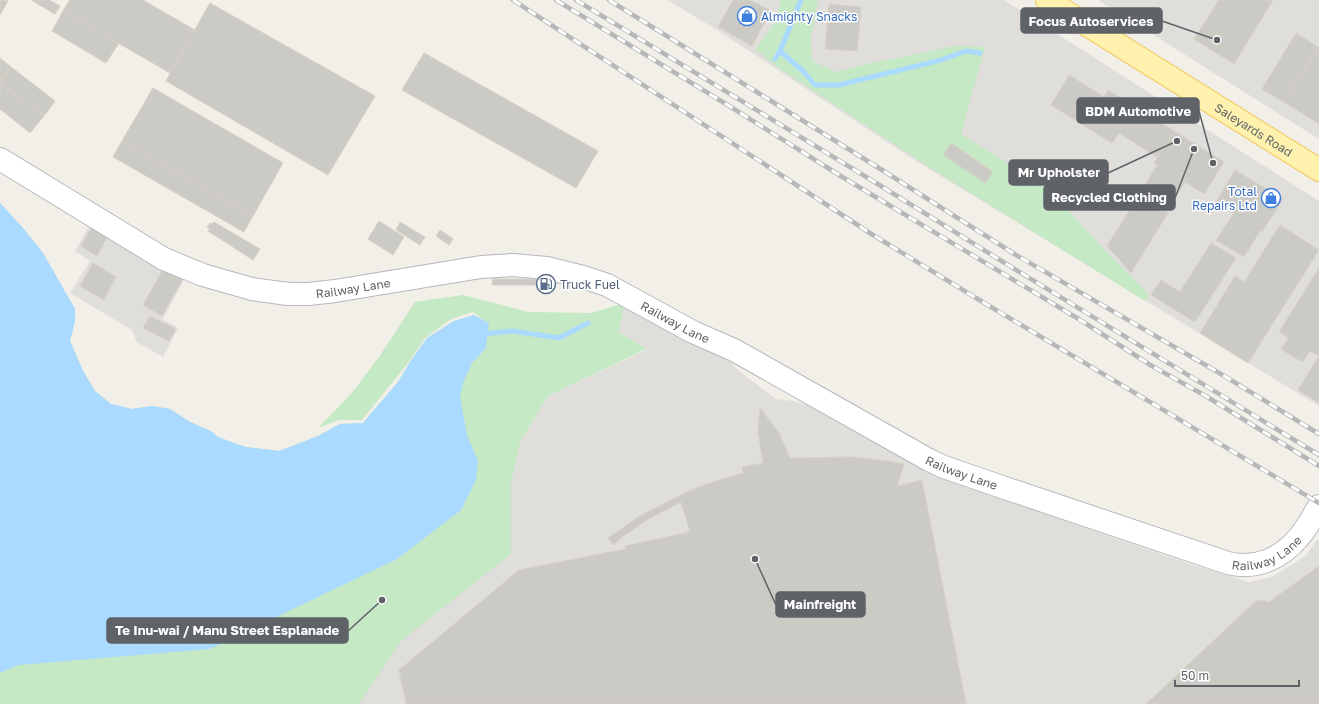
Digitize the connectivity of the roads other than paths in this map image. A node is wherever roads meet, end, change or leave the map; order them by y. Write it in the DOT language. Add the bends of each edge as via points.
graph roads {
  1 [pos="1047,0"];
  2 [pos="0,159"];
  3 [pos="1319,170"];
  4 [pos="1319,506"];
  1 -- 3 [label="main road, Saleyards Road"];
  2 -- 4 [label="street, Railway Lane" via="164,260 202,275 252,289 296,295 335,292 481,267 514,265 560,271 607,285 693,332 734,350 914,453 944,467 1219,561 1237,565 1269,561 1299,537"];
}
